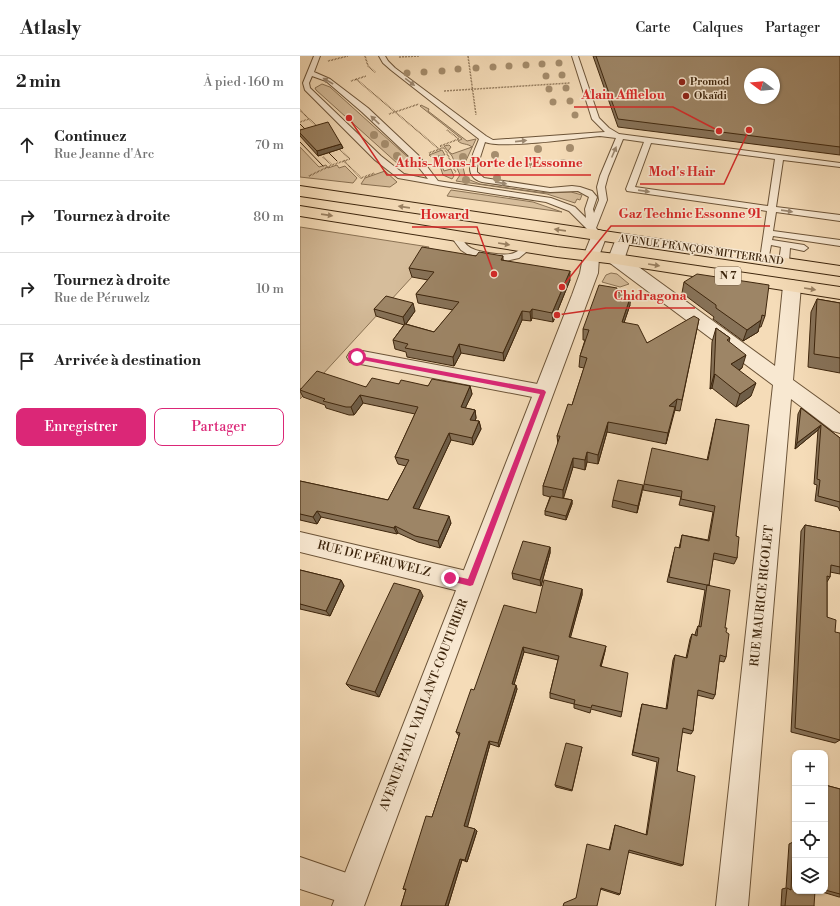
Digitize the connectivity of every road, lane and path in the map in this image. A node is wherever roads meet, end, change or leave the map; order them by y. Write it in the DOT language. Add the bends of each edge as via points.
graph roads {
  1 [pos="316,56"];
  2 [pos="348,56"];
  3 [pos="382,56"];
  4 [pos="468,56"];
  5 [pos="575,56"];
  6 [pos="322,61"];
  7 [pos="309,74"];
  8 [pos="366,76"];
  9 [pos="356,79"];
  10 [pos="350,81"];
  11 [pos="576,82"];
  12 [pos="472,89"];
  13 [pos="438,92"];
  14 [pos="300,110"];
  15 [pos="309,119"];
  16 [pos="476,120"];
  17 [pos="300,122"];
  18 [pos="320,130"];
  19 [pos="620,137"];
  20 [pos="483,138"];
  21 [pos="648,140"];
  22 [pos="452,142"];
  23 [pos="336,145"];
  24 [pos="439,149"];
  25 [pos="323,157"];
  26 [pos="779,157"];
  27 [pos="344,161"];
  28 [pos="332,165"];
  29 [pos="840,165"];
  30 [pos="457,176"];
  31 [pos="306,177"];
  32 [pos="361,178"];
  33 [pos="435,182"];
  34 [pos="300,191"];
  35 [pos="771,209"];
  36 [pos="300,211"];
  37 [pos="840,218"];
  38 [pos="768,232"];
  39 [pos="623,239"];
  40 [pos="594,240"];
  41 [pos="767,242"];
  42 [pos="840,243"];
  43 [pos="786,245"];
  44 [pos="804,248"];
  45 [pos="616,259"];
  46 [pos="765,259"];
  47 [pos="784,262"];
  48 [pos="840,271"];
  49 [pos="792,286"];
  50 [pos="840,293"];
  51 [pos="357,357"];
  52 [pos="783,382"];
  53 [pos="544,392"];
  54 [pos="840,425"];
  55 [pos="300,542"];
  56 [pos="470,583"];
  57 [pos="300,873"];
  58 [pos="350,898"];
  59 [pos="732,906"];
  1 -- 7 [label="lane"];
  2 -- 6 [label="path"];
  3 -- 20 [label="lane, one-way" via="392,69"];
  4 -- 12 [label="path"];
  5 -- 19 [label="lane" via="596,119 606,130"];
  33 -- 7 [label="lane, one-way" via="416,158 365,110 328,80"];
  7 -- 33 [label="lane" via="306,86 311,93 384,163 401,176"];
  8 -- 9 [label="path"];
  9 -- 10 [label="path"];
  9 -- 24 [label="path"];
  11 -- 12 [label="path"];
  12 -- 13 [label="path"];
  12 -- 16 [label="path"];
  14 -- 15 [label="path"];
  15 -- 17 [label="path"];
  15 -- 18 [label="path"];
  20 -- 19 [label="lane, one-way" via="492,142 508,142 600,134"];
  19 -- 21 [label="lane"];
  40 -- 19 [label="lane, one-way" via="602,200 601,187"];
  20 -- 40 [label="lane, one-way" via="473,167 475,176 482,180 550,190 572,188 585,191 594,197 589,209"];
  21 -- 26 [label="lane"];
  21 -- 35 [label="lane, one-way" via="630,189"];
  22 -- 30 [label="path" via="440,146 444,149"];
  23 -- 27 [label="path" via="350,159"];
  25 -- 28 [label="path"];
  26 -- 29 [label="lane"];
  26 -- 35 [label="lane"];
  27 -- 28 [label="path"];
  27 -- 32 [label="path"];
  28 -- 31 [label="path"];
  33 -- 40 [label="lane" via="548,200 572,209"];
  40 -- 34 [label="main road, AVENUE FRANÇOIS MITTERRAND / N 7, one-way"];
  35 -- 37 [label="lane, one-way"];
  35 -- 38 [label="lane"];
  36 -- 40 [label="main road, N 7, one-way" via="527,248"];
  38 -- 41 [label="lane"];
  38 -- 42 [label="lane"];
  39 -- 40 [label="main road, AVENUE FRANÇOIS MITTERRAND / N 7"];
  39 -- 45 [label="street"];
  39 -- 46 [label="main road, AVENUE FRANÇOIS MITTERRAND / N 7"];
  40 -- 45 [label="main road, N 7"];
  40 -- 53 [label="street, AVENUE PAUL VAILLANT-COUTURIER" via="589,273"];
  41 -- 43 [label="lane"];
  41 -- 46 [label="lane"];
  43 -- 44 [label="lane"];
  43 -- 47 [label="lane"];
  45 -- 49 [label="main road, N 7, one-way"];
  45 -- 52 [label="street"];
  46 -- 47 [label="main road, AVENUE FRANÇOIS MITTERRAND / N 7"];
  47 -- 48 [label="main road, AVENUE FRANÇOIS MITTERRAND / N 7"];
  49 -- 50 [label="main road, N 7, one-way"];
  49 -- 52 [label="street, RUE MAURICE RIGOLET"];
  51 -- 53 [label="street"];
  52 -- 54 [label="street"];
  52 -- 59 [label="street, RUE MAURICE RIGOLET"];
  53 -- 56 [label="street, AVENUE PAUL VAILLANT-COUTURIER"];
  55 -- 56 [label="street, RUE DE PÉRUWELZ"];
  56 -- 58 [label="street, AVENUE PAUL VAILLANT-COUTURIER"];
  57 -- 58 [label="street"];
}
